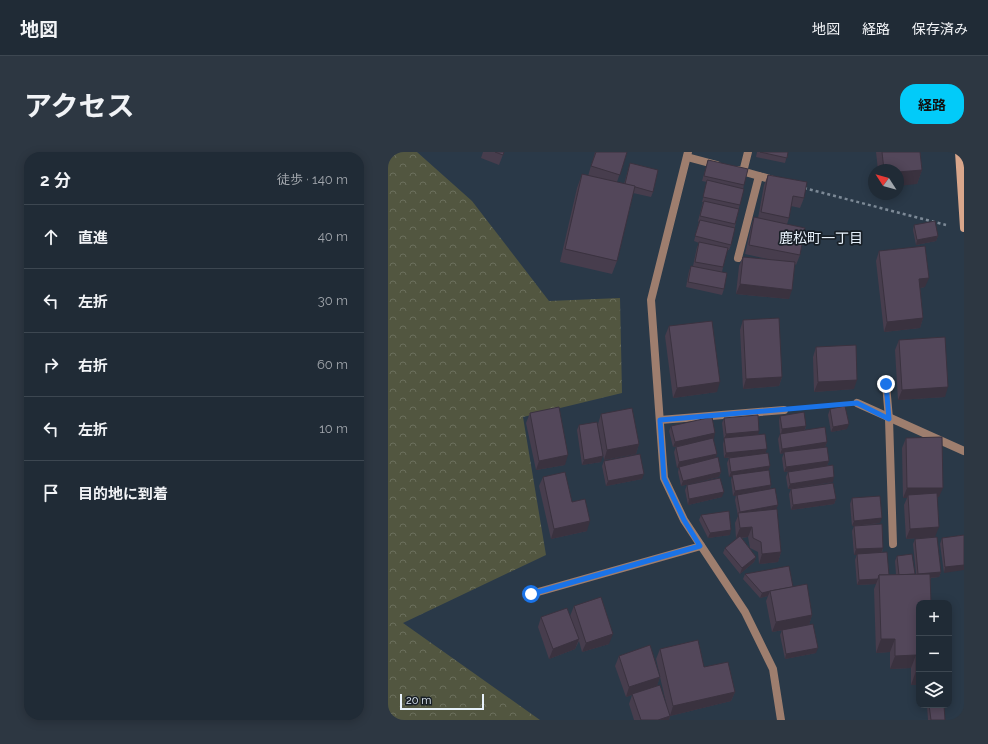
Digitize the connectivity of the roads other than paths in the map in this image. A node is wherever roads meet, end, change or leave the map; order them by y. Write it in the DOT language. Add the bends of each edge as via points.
graph roads {
  1 [pos="748,152"];
  2 [pos="959,152"];
  3 [pos="688,154"];
  4 [pos="743,172"];
  5 [pos="759,176"];
  6 [pos="778,181"];
  7 [pos="964,224"];
  8 [pos="964,228"];
  9 [pos="738,258"];
  10 [pos="886,384"];
  11 [pos="857,403"];
  12 [pos="784,410"];
  13 [pos="889,419"];
  14 [pos="660,420"];
  15 [pos="964,451"];
  16 [pos="893,544"];
  17 [pos="700,546"];
  18 [pos="531,594"];
  19 [pos="781,720"];
  1 -- 4 [label="street"];
  2 -- 7 [label="street"];
  3 -- 4 [label="street"];
  3 -- 14 [label="street" via="651,300"];
  4 -- 5 [label="street"];
  5 -- 6 [label="street"];
  5 -- 9 [label="street"];
  7 -- 8 [label="street"];
  10 -- 13 [label="street"];
  11 -- 13 [label="street"];
  12 -- 14 [label="street"];
  13 -- 15 [label="street"];
  13 -- 16 [label="street"];
  14 -- 17 [label="street" via="664,478"];
  17 -- 18 [label="street"];
  17 -- 19 [label="street" via="745,612 773,669"];
}
